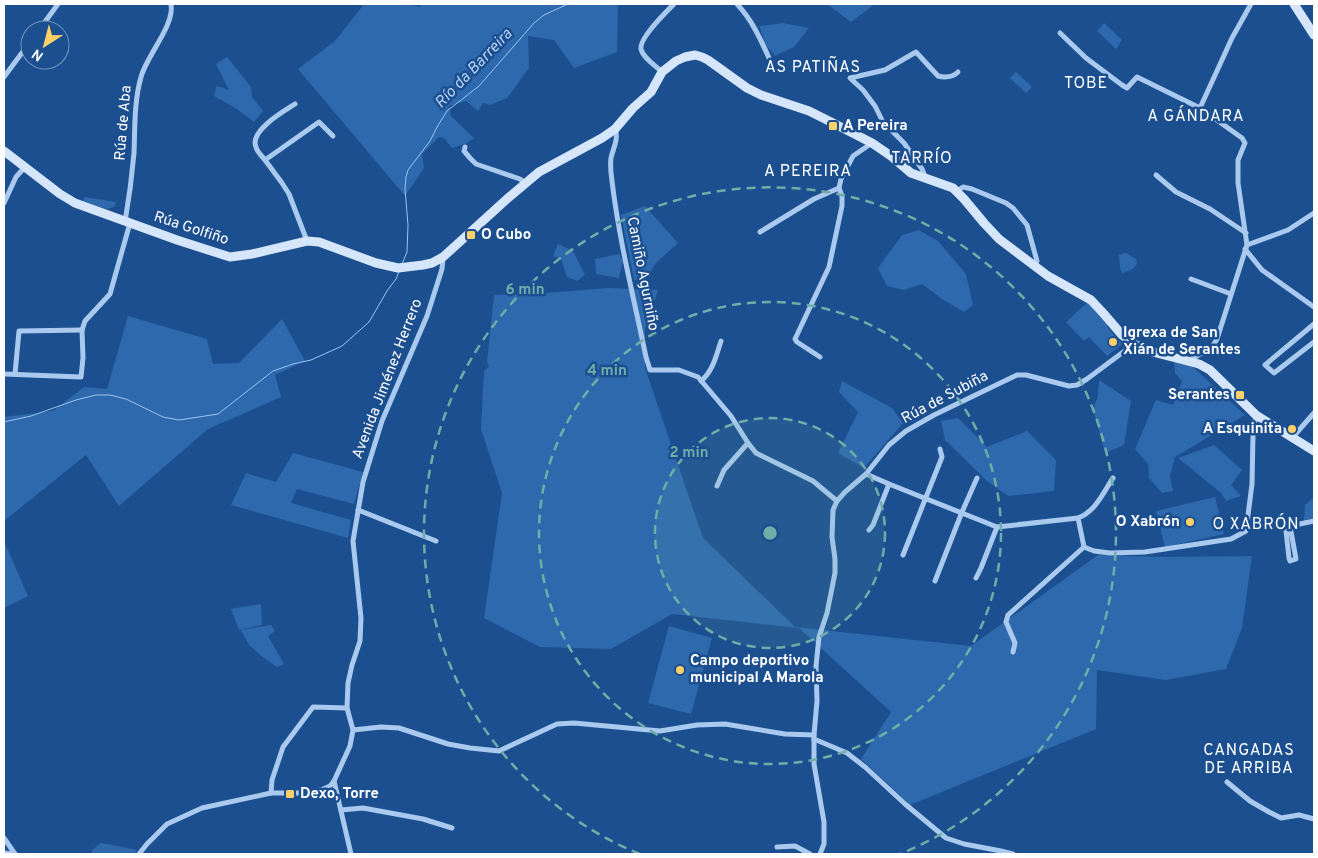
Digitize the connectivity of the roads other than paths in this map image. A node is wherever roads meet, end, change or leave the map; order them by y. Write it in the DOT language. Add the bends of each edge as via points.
graph roads {
  1 [pos="58,4"];
  2 [pos="171,4"];
  3 [pos="674,4"];
  4 [pos="737,4"];
  5 [pos="1251,4"];
  6 [pos="1294,4"];
  7 [pos="46,20"];
  8 [pos="1060,33"];
  9 [pos="1314,35"];
  10 [pos="20,55"];
  11 [pos="769,58"];
  12 [pos="662,72"];
  13 [pos="958,72"];
  14 [pos="4,77"];
  15 [pos="295,104"];
  16 [pos="1200,108"];
  17 [pos="615,128"];
  18 [pos="333,136"];
  19 [pos="872,143"];
  20 [pos="465,147"];
  21 [pos="4,151"];
  22 [pos="266,160"];
  23 [pos="25,167"];
  24 [pos="1156,175"];
  25 [pos="926,179"];
  26 [pos="525,183"];
  27 [pos="839,188"];
  28 [pos="957,191"];
  29 [pos="4,203"];
  30 [pos="1314,213"];
  31 [pos="128,222"];
  32 [pos="760,232"];
  33 [pos="1246,233"];
  34 [pos="307,241"];
  35 [pos="1246,247"];
  36 [pos="443,257"];
  37 [pos="1034,267"];
  38 [pos="1191,279"];
  39 [pos="1231,294"];
  40 [pos="1314,307"];
  41 [pos="1314,325"];
  42 [pos="82,330"];
  43 [pos="721,341"];
  44 [pos="1314,342"];
  45 [pos="1134,344"];
  46 [pos="820,356"];
  47 [pos="1189,361"];
  48 [pos="4,374"];
  49 [pos="15,374"];
  50 [pos="701,381"];
  51 [pos="1314,414"];
  52 [pos="1256,415"];
  53 [pos="1292,438"];
  54 [pos="748,443"];
  55 [pos="940,449"];
  56 [pos="1314,451"];
  57 [pos="866,474"];
  58 [pos="977,478"];
  59 [pos="1113,478"];
  60 [pos="889,484"];
  61 [pos="717,486"];
  62 [pos="925,498"];
  63 [pos="837,501"];
  64 [pos="358,510"];
  65 [pos="962,512"];
  66 [pos="1078,518"];
  67 [pos="1314,521"];
  68 [pos="997,526"];
  69 [pos="1290,526"];
  70 [pos="869,530"];
  71 [pos="436,541"];
  72 [pos="1084,547"];
  73 [pos="903,555"];
  74 [pos="976,578"];
  75 [pos="935,581"];
  76 [pos="1014,652"];
  77 [pos="347,708"];
  78 [pos="353,730"];
  79 [pos="814,737"];
  80 [pos="334,781"];
  81 [pos="1227,782"];
  82 [pos="271,793"];
  83 [pos="341,810"];
  84 [pos="1314,819"];
  85 [pos="452,828"];
  86 [pos="4,838"];
  87 [pos="777,847"];
  88 [pos="4,853"];
  89 [pos="15,854"];
  90 [pos="140,854"];
  91 [pos="351,854"];
  92 [pos="810,854"];
  93 [pos="820,854"];
  94 [pos="1013,854"];
  1 -- 7 [label="street"];
  2 -- 31 [label="street, Rúa de Aba" via="167,27 147,61 134,112"];
  3 -- 12 [label="street" via="642,42 645,57"];
  4 -- 11 [label="street" via="754,25"];
  5 -- 16 [label="street"];
  6 -- 9 [label="main road"];
  8 -- 16 [label="street" via="1122,86 1127,88 1137,77"];
  10 -- 14 [label="street"];
  12 -- 17 [label="main road" via="651,92"];
  12 -- 19 [label="main road" via="686,57 702,57 747,88 809,111"];
  13 -- 25 [label="street" via="938,76 916,52 885,70 850,78 883,122 904,143"];
  15 -- 22 [label="street" via="277,115 258,134 256,148"];
  16 -- 33 [label="street" via="1246,142 1238,160 1238,183"];
  17 -- 26 [label="main road"];
  17 -- 50 [label="street, Camiño Agurniño" via="612,179 650,370 679,370"];
  18 -- 22 [label="street" via="319,122"];
  19 -- 25 [label="main road" via="910,173"];
  19 -- 27 [label="street" via="854,156"];
  20 -- 26 [label="street" via="464,151 476,164"];
  21 -- 23 [label="main road, Rúa Golfiño"];
  22 -- 34 [label="street" via="289,194"];
  23 -- 29 [label="street" via="16,177"];
  23 -- 31 [label="main road, Rúa Golfiño" via="75,204"];
  24 -- 33 [label="street" via="1176,192 1210,209"];
  25 -- 28 [label="main road"];
  26 -- 36 [label="main road"];
  27 -- 32 [label="street"];
  27 -- 46 [label="street" via="842,206 829,267 795,339"];
  28 -- 37 [label="main road" via="999,239"];
  28 -- 37 [label="street" via="963,187 972,189 1013,208 1026,225 1037,261"];
  30 -- 35 [label="street" via="1288,230"];
  31 -- 34 [label="main road, Rúa Golfiño" via="230,257"];
  31 -- 42 [label="street, Rúa de Aba" via="110,294 85,321"];
  33 -- 35 [label="street"];
  34 -- 36 [label="main road, Rúa Golfiño" via="398,268 432,263"];
  35 -- 39 [label="street"];
  35 -- 40 [label="street" via="1262,270"];
  36 -- 64 [label="street, Avenida Jiménez Herrero" via="427,316 374,446"];
  37 -- 45 [label="main road" via="1091,300"];
  38 -- 39 [label="street"];
  39 -- 47 [label="street" via="1212,347"];
  41 -- 44 [label="street" via="1265,365 1274,373"];
  42 -- 49 [label="street" via="19,331"];
  42 -- 49 [label="street" via="81,377"];
  43 -- 50 [label="street" via="712,368"];
  45 -- 47 [label="main road"];
  45 -- 57 [label="street, Rúa de Subiña" via="1077,385 1017,375 948,408 906,431 889,445"];
  47 -- 52 [label="main road" via="1210,370"];
  48 -- 49 [label="street"];
  50 -- 54 [label="street, Camiño Agurniño" via="731,416"];
  51 -- 53 [label="street"];
  52 -- 53 [label="main road"];
  52 -- 72 [label="street" via="1246,531 1230,539 1145,552 1110,553"];
  53 -- 56 [label="main road"];
  54 -- 61 [label="street" via="724,470"];
  54 -- 63 [label="street, Camiño Agurniño" via="756,453 813,481"];
  55 -- 62 [label="street" via="942,457"];
  57 -- 60 [label="street"];
  57 -- 63 [label="street, Rúa de Subiña"];
  58 -- 65 [label="street"];
  59 -- 66 [label="street" via="1091,511"];
  60 -- 62 [label="street"];
  60 -- 70 [label="street"];
  62 -- 65 [label="street"];
  62 -- 73 [label="street"];
  63 -- 79 [label="street" via="833,510 832,537 835,573 828,613 819,637"];
  64 -- 71 [label="street"];
  64 -- 77 [label="street, Avenida Jiménez Herrero" via="353,541 361,618 360,641 348,683"];
  65 -- 68 [label="street"];
  65 -- 75 [label="street"];
  66 -- 68 [label="street"];
  66 -- 72 [label="street"];
  67 -- 69 [label="street"];
  68 -- 74 [label="street"];
  69 -- 69 [label="street" via="1286,531 1290,560 1296,558"];
  72 -- 76 [label="street" via="1008,615 1006,622 1015,643"];
  77 -- 78 [label="street, Avenida Jiménez Herrero"];
  77 -- 82 [label="street" via="313,707 283,746"];
  78 -- 79 [label="street" via="399,728 448,744 499,751 556,724 574,723 660,730 726,724"];
  78 -- 80 [label="street" via="350,746"];
  79 -- 93 [label="street" via="814,764 824,822 824,844"];
  79 -- 94 [label="street" via="848,753 946,838"];
  80 -- 82 [label="street" via="321,790"];
  80 -- 83 [label="street"];
  81 -- 84 [label="street" via="1250,801 1281,818 1299,815"];
  82 -- 90 [label="street" via="202,808 167,824"];
  83 -- 85 [label="street" via="363,808 388,812"];
  83 -- 91 [label="street"];
  86 -- 89 [label="street"];
  87 -- 92 [label="street" via="795,846"];
  88 -- 89 [label="street"];
}
